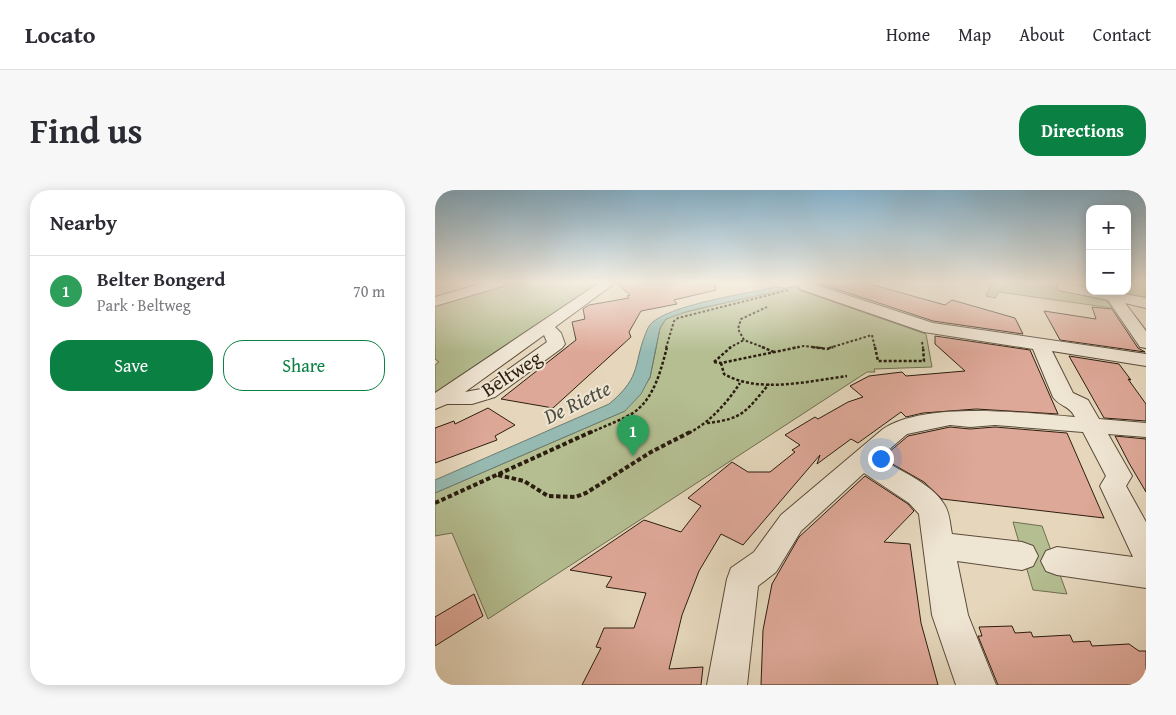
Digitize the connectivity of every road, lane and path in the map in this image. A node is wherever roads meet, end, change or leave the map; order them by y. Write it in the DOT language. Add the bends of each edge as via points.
graph roads {
  1 [pos="575,306"];
  2 [pos="725,306"];
  3 [pos="863,306"];
  4 [pos="1120,306"];
  5 [pos="767,307"];
  6 [pos="921,326"];
  7 [pos="744,340"];
  8 [pos="1146,342"];
  9 [pos="1039,344"];
  10 [pos="775,352"];
  11 [pos="1146,360"];
  12 [pos="721,363"];
  13 [pos="847,376"];
  14 [pos="740,383"];
  15 [pos="769,383"];
  16 [pos="439,401"];
  17 [pos="707,422"];
  18 [pos="1092,424"];
  19 [pos="1146,430"];
  20 [pos="863,460"];
  21 [pos="498,475"];
  22 [pos="435,503"];
  23 [pos="1143,541"];
  24 [pos="938,546"];
  25 [pos="1022,556"];
  26 [pos="1057,561"];
  27 [pos="1146,573"];
  28 [pos="727,685"];
  29 [pos="976,685"];
  1 -- 16 [label="street, Beltweg" via="543,328 553,333 556,344 488,393"];
  2 -- 21 [label="path" via="674,321 656,380 643,406"];
  3 -- 6 [label="street"];
  4 -- 8 [label="street"];
  5 -- 7 [label="path" via="741,318 738,329"];
  6 -- 9 [label="street"];
  6 -- 10 [label="path" via="924,361 878,361 872,335 827,349 804,346"];
  7 -- 10 [label="path"];
  7 -- 12 [label="path" via="714,362"];
  9 -- 11 [label="street"];
  9 -- 18 [label="street" via="1064,397 1080,405"];
  10 -- 12 [label="path"];
  12 -- 14 [label="path" via="723,376"];
  13 -- 15 [label="path"];
  14 -- 15 [label="path"];
  14 -- 17 [label="path"];
  15 -- 17 [label="path" via="741,416 726,422"];
  17 -- 21 [label="path" via="575,497 548,496 524,480"];
  18 -- 19 [label="street"];
  18 -- 20 [label="street" via="1019,418 950,418 900,428"];
  18 -- 23 [label="street" via="1119,476 1113,486"];
  20 -- 24 [label="street" via="919,496 933,510"];
  20 -- 28 [label="street" via="791,523 765,562 743,579"];
  21 -- 22 [label="path"];
  24 -- 25 [label="street"];
  24 -- 29 [label="street" via="950,615"];
  26 -- 27 [label="street"];
}
